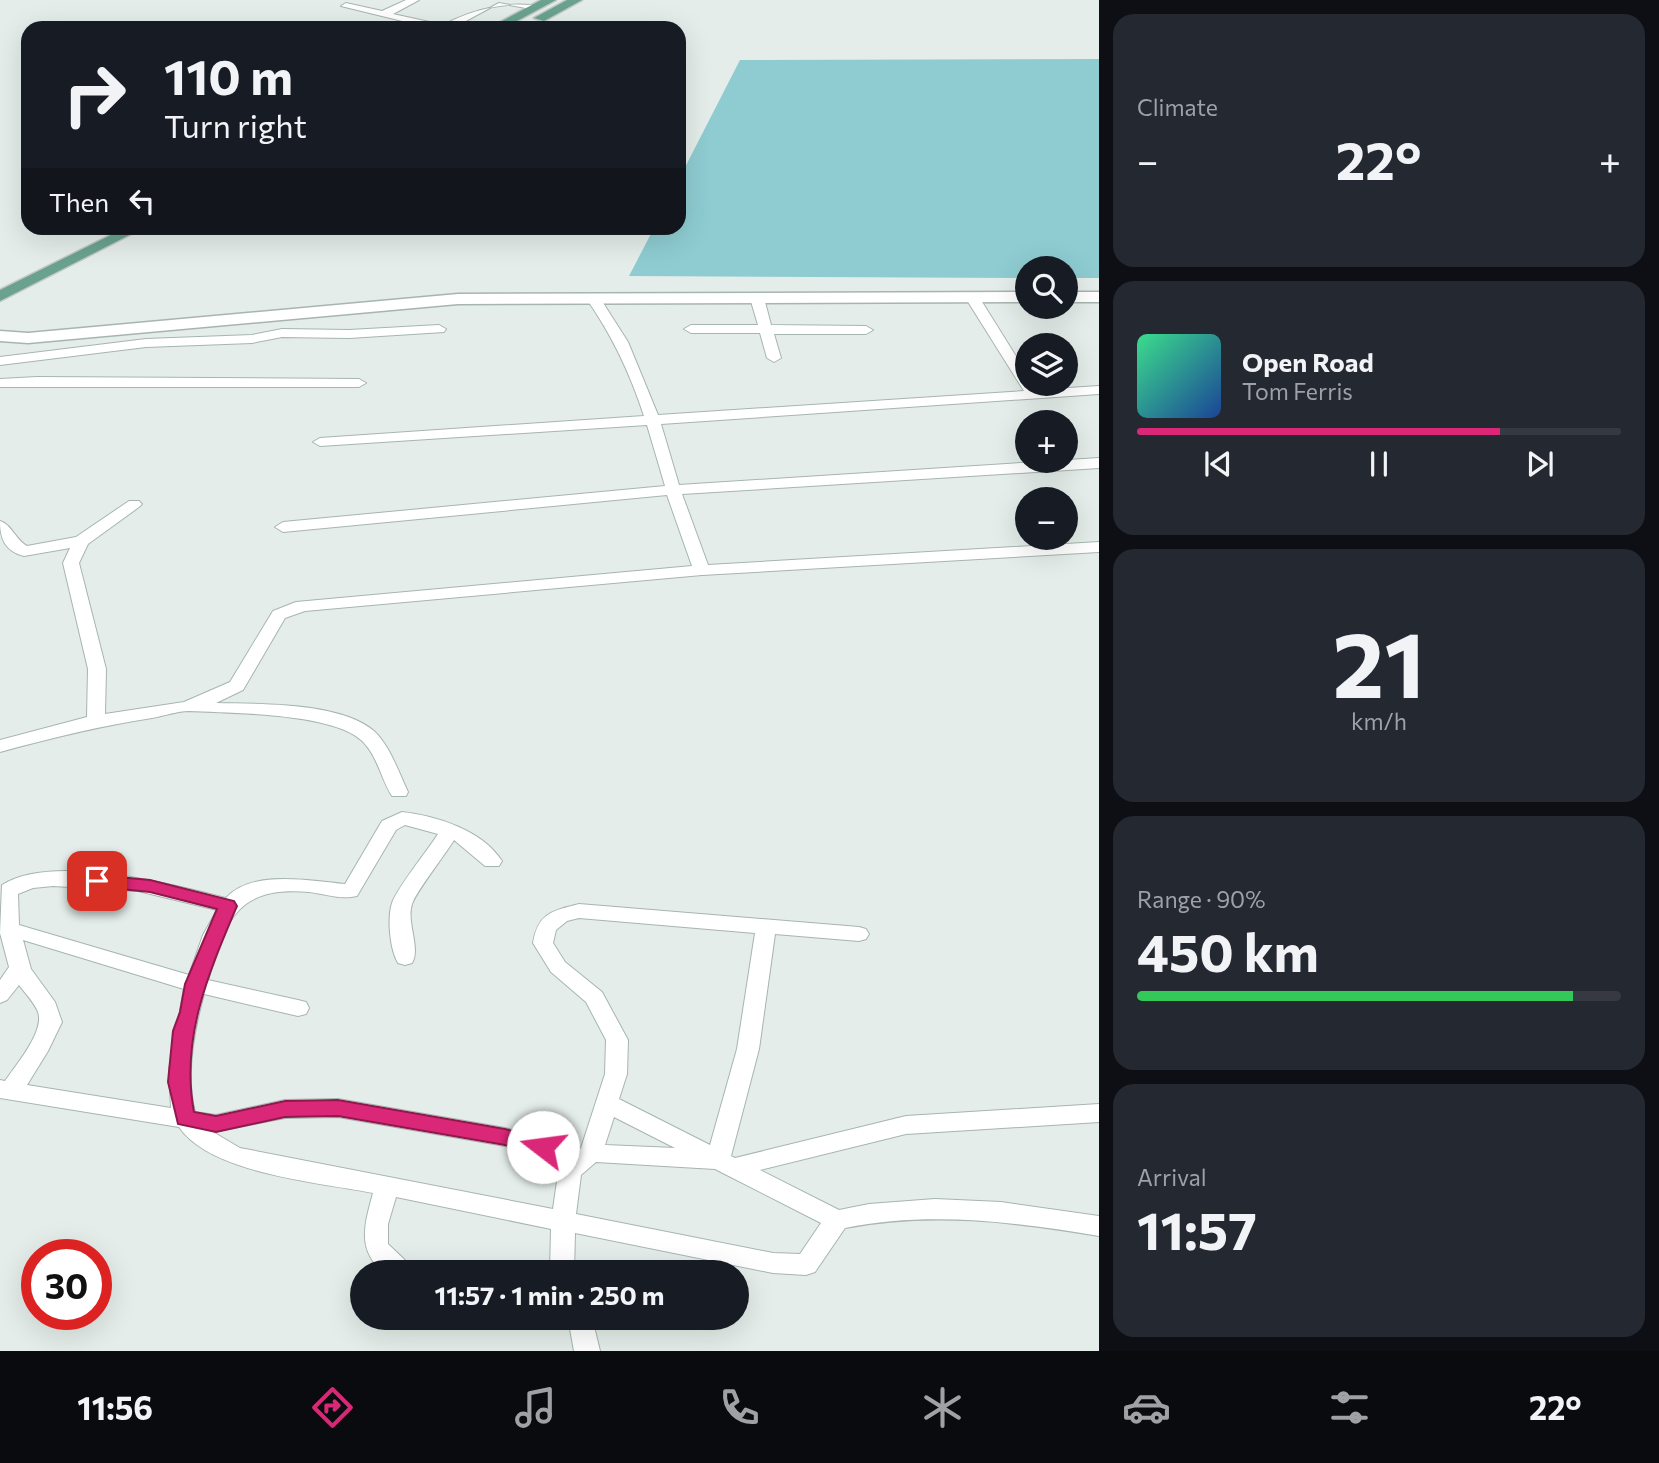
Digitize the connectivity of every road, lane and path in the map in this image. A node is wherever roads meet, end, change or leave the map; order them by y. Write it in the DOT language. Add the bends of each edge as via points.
graph roads {
  1 [pos="414,0"];
  2 [pos="550,0"];
  3 [pos="576,0"];
  4 [pos="346,6"];
  5 [pos="537,7"];
  6 [pos="384,15"];
  7 [pos="412,21"];
  8 [pos="458,21"];
  9 [pos="509,21"];
  10 [pos="535,21"];
  11 [pos="104,235"];
  12 [pos="122,235"];
  13 [pos="0,289"];
  14 [pos="0,296"];
  15 [pos="972,297"];
  16 [pos="1015,297"];
  17 [pos="1078,297"];
  18 [pos="1099,297"];
  19 [pos="593,298"];
  20 [pos="757,298"];
  21 [pos="439,329"];
  22 [pos="691,329"];
  23 [pos="765,330"];
  24 [pos="866,330"];
  25 [pos="0,336"];
  26 [pos="774,358"];
  27 [pos="0,361"];
  28 [pos="1015,365"];
  29 [pos="0,383"];
  30 [pos="359,383"];
  31 [pos="1099,390"];
  32 [pos="1078,391"];
  33 [pos="1015,395"];
  34 [pos="653,420"];
  35 [pos="320,442"];
  36 [pos="1099,463"];
  37 [pos="674,490"];
  38 [pos="134,504"];
  39 [pos="0,526"];
  40 [pos="283,527"];
  41 [pos="81,541"];
  42 [pos="1099,547"];
  43 [pos="702,570"];
  44 [pos="188,707"];
  45 [pos="96,721"];
  46 [pos="0,746"];
  47 [pos="399,792"];
  48 [pos="450,832"];
  49 [pos="492,861"];
  50 [pos="228,906"];
  51 [pos="766,927"];
  52 [pos="6,928"];
  53 [pos="859,934"];
  54 [pos="405,958"];
  55 [pos="20,968"];
  56 [pos="194,984"];
  57 [pos="0,995"];
  58 [pos="298,1008"];
  59 [pos="6,1090"];
  60 [pos="608,1104"];
  61 [pos="1099,1113"];
  62 [pos="185,1118"];
  63 [pos="591,1153"];
  64 [pos="726,1163"];
  65 [pos="570,1171"];
  66 [pos="387,1186"];
  67 [pos="837,1220"];
  68 [pos="563,1222"];
  69 [pos="1099,1226"];
  70 [pos="383,1260"];
  71 [pos="562,1260"];
  72 [pos="583,1330"];
  73 [pos="587,1351"];
  1 -- 6 [label="street"];
  2 -- 5 [label="main road"];
  3 -- 10 [label="main road"];
  4 -- 6 [label="street"];
  5 -- 8 [label="street" via="498,0"];
  5 -- 9 [label="main road"];
  6 -- 7 [label="street"];
  11 -- 13 [label="main road"];
  12 -- 14 [label="main road"];
  15 -- 16 [label="street"];
  15 -- 20 [label="street"];
  15 -- 28 [label="street"];
  17 -- 18 [label="street"];
  19 -- 20 [label="street"];
  19 -- 25 [label="street" via="458,299 28,338"];
  19 -- 34 [label="street" via="626,349"];
  20 -- 23 [label="street"];
  21 -- 27 [label="street" via="282,333"];
  22 -- 23 [label="street"];
  23 -- 24 [label="street"];
  23 -- 26 [label="street"];
  29 -- 30 [label="street"];
  31 -- 32 [label="street"];
  33 -- 34 [label="street"];
  34 -- 35 [label="street"];
  34 -- 37 [label="street"];
  36 -- 37 [label="street"];
  37 -- 40 [label="street"];
  37 -- 43 [label="street"];
  38 -- 41 [label="street"];
  39 -- 41 [label="street" via="23,551"];
  41 -- 45 [label="street" via="71,563 97,669"];
  42 -- 43 [label="street"];
  43 -- 44 [label="street" via="302,607 279,615 237,685"];
  44 -- 45 [label="street"];
  44 -- 47 [label="street" via="317,716 351,724 368,735"];
  45 -- 46 [label="street"];
  48 -- 49 [label="street" via="467,838"];
  48 -- 50 [label="street" via="402,818 389,826 350,891 303,885 242,894"];
  48 -- 54 [label="street" via="402,904"];
  50 -- 52 [label="street" via="150,886 71,879 21,882 10,887 6,896"];
  50 -- 56 [label="street"];
  51 -- 53 [label="street"];
  51 -- 60 [label="street" via="579,911 560,916 546,927 543,943 558,967 594,997 617,1040 616,1074"];
  51 -- 64 [label="street"];
  52 -- 55 [label="street"];
  52 -- 56 [label="street"];
  55 -- 57 [label="street"];
  55 -- 59 [label="street" via="51,1011 52,1025"];
  56 -- 58 [label="street"];
  56 -- 62 [label="street" via="178,1082"];
  59 -- 62 [label="street"];
  60 -- 63 [label="street"];
  60 -- 64 [label="street"];
  61 -- 64 [label="street" via="906,1125"];
  62 -- 65 [label="street" via="216,1124 285,1109 338,1108 543,1147"];
  62 -- 66 [label="street" via="216,1148 236,1156"];
  63 -- 64 [label="street"];
  63 -- 65 [label="street"];
  64 -- 67 [label="street"];
  65 -- 68 [label="street"];
  66 -- 68 [label="street"];
  66 -- 70 [label="street" via="374,1238"];
  67 -- 68 [label="street" via="806,1265 773,1263"];
  67 -- 69 [label="street" via="863,1213 957,1208"];
  68 -- 71 [label="street"];
  72 -- 73 [label="street"];
}
